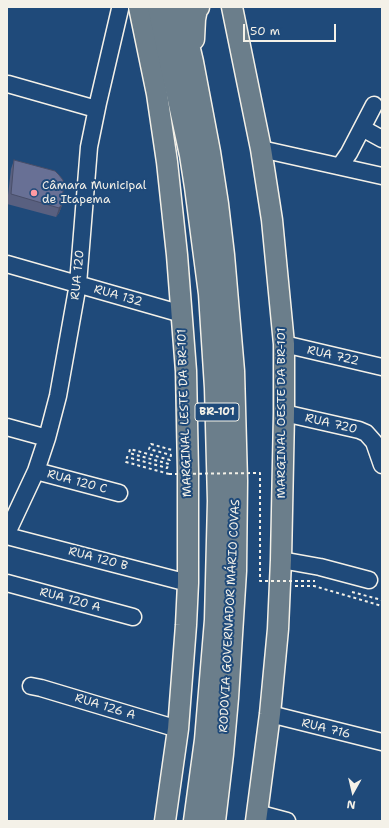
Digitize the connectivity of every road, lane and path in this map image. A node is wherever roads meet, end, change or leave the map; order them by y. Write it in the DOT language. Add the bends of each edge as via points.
graph roads {
  1 [pos="179,7"];
  2 [pos="198,7"];
  3 [pos="232,7"];
  4 [pos="134,9"];
  5 [pos="192,62"];
  6 [pos="8,84"];
  7 [pos="374,105"];
  8 [pos="96,109"];
  9 [pos="362,128"];
  10 [pos="382,139"];
  11 [pos="261,149"];
  12 [pos="340,166"];
  13 [pos="382,176"];
  14 [pos="7,264"];
  15 [pos="78,284"];
  16 [pos="182,314"];
  17 [pos="284,344"];
  18 [pos="382,367"];
  19 [pos="284,413"];
  20 [pos="7,427"];
  21 [pos="47,438"];
  22 [pos="173,450"];
  23 [pos="382,464"];
  24 [pos="36,471"];
  25 [pos="180,472"];
  26 [pos="119,494"];
  27 [pos="7,534"];
  28 [pos="281,560"];
  29 [pos="369,580"];
  30 [pos="315,581"];
  31 [pos="7,583"];
  32 [pos="188,583"];
  33 [pos="280,586"];
  34 [pos="382,606"];
  35 [pos="133,617"];
  36 [pos="31,686"];
  37 [pos="270,714"];
  38 [pos="178,729"];
  39 [pos="382,742"];
  40 [pos="256,817"];
  41 [pos="166,821"];
  42 [pos="195,821"];
  43 [pos="214,821"];
  44 [pos="287,821"];
  1 -- 5 [label="highway, RODOVIA GOVERNADOR MÁRIO COVAS / BR-101"];
  2 -- 5 [label="highway" via="194,19"];
  3 -- 11 [label="main road, MARGINAL OESTE DA BR-101"];
  4 -- 8 [label="street, RUA 120"];
  4 -- 16 [label="main road, MARGINAL LESTE DA BR-101" via="157,94 167,162"];
  4 -- 42 [label="highway, RODOVIA GOVERNADOR MÁRIO COVAS / BR-101" via="191,155 210,294 219,501 216,620"];
  5 -- 43 [label="highway, RODOVIA GOVERNADOR MÁRIO COVAS / BR-101" via="209,152 223,255 235,427 236,524 232,619 222,754"];
  6 -- 8 [label="street"];
  7 -- 9 [label="street"];
  8 -- 15 [label="street, RUA 120" via="89,147"];
  9 -- 10 [label="street"];
  9 -- 12 [label="street" via="350,153"];
  11 -- 12 [label="street"];
  11 -- 17 [label="main road, MARGINAL OESTE DA BR-101" via="272,220"];
  12 -- 13 [label="street"];
  14 -- 15 [label="street, RUA 132"];
  15 -- 16 [label="street, RUA 132"];
  15 -- 21 [label="street, RUA 120" via="62,376"];
  16 -- 25 [label="main road, MARGINAL LESTE DA BR-101" via="186,371"];
  17 -- 18 [label="street, RUA 722"];
  17 -- 19 [label="main road, MARGINAL OESTE DA BR-101"];
  19 -- 23 [label="street, RUA 720" via="366,433 374,442"];
  19 -- 28 [label="main road, MARGINAL OESTE DA BR-101"];
  20 -- 21 [label="street"];
  21 -- 24 [label="street, RUA 120"];
  22 -- 25 [label="path" via="151,444 149,449 171,455 170,460 130,449 129,453 169,464 167,468 128,457 126,462"];
  24 -- 26 [label="street, RUA 120 C"];
  24 -- 27 [label="street, RUA 120"];
  25 -- 30 [label="path, bridge" via="260,473 260,581"];
  25 -- 32 [label="main road, MARGINAL LESTE DA BR-101"];
  27 -- 32 [label="street, RUA 120 B"];
  28 -- 29 [label="street"];
  28 -- 33 [label="main road, MARGINAL OESTE DA BR-101"];
  31 -- 35 [label="street, RUA 120 A"];
  32 -- 38 [label="main road, MARGINAL LESTE DA BR-101"];
  33 -- 34 [label="path" via="314,586"];
  33 -- 37 [label="main road, MARGINAL OESTE DA BR-101"];
  36 -- 38 [label="street, RUA 126 A"];
  37 -- 39 [label="street, RUA 716"];
  37 -- 40 [label="main road, MARGINAL OESTE DA BR-101"];
  38 -- 41 [label="main road, MARGINAL LESTE DA BR-101"];
  40 -- 44 [label="street"];
}
